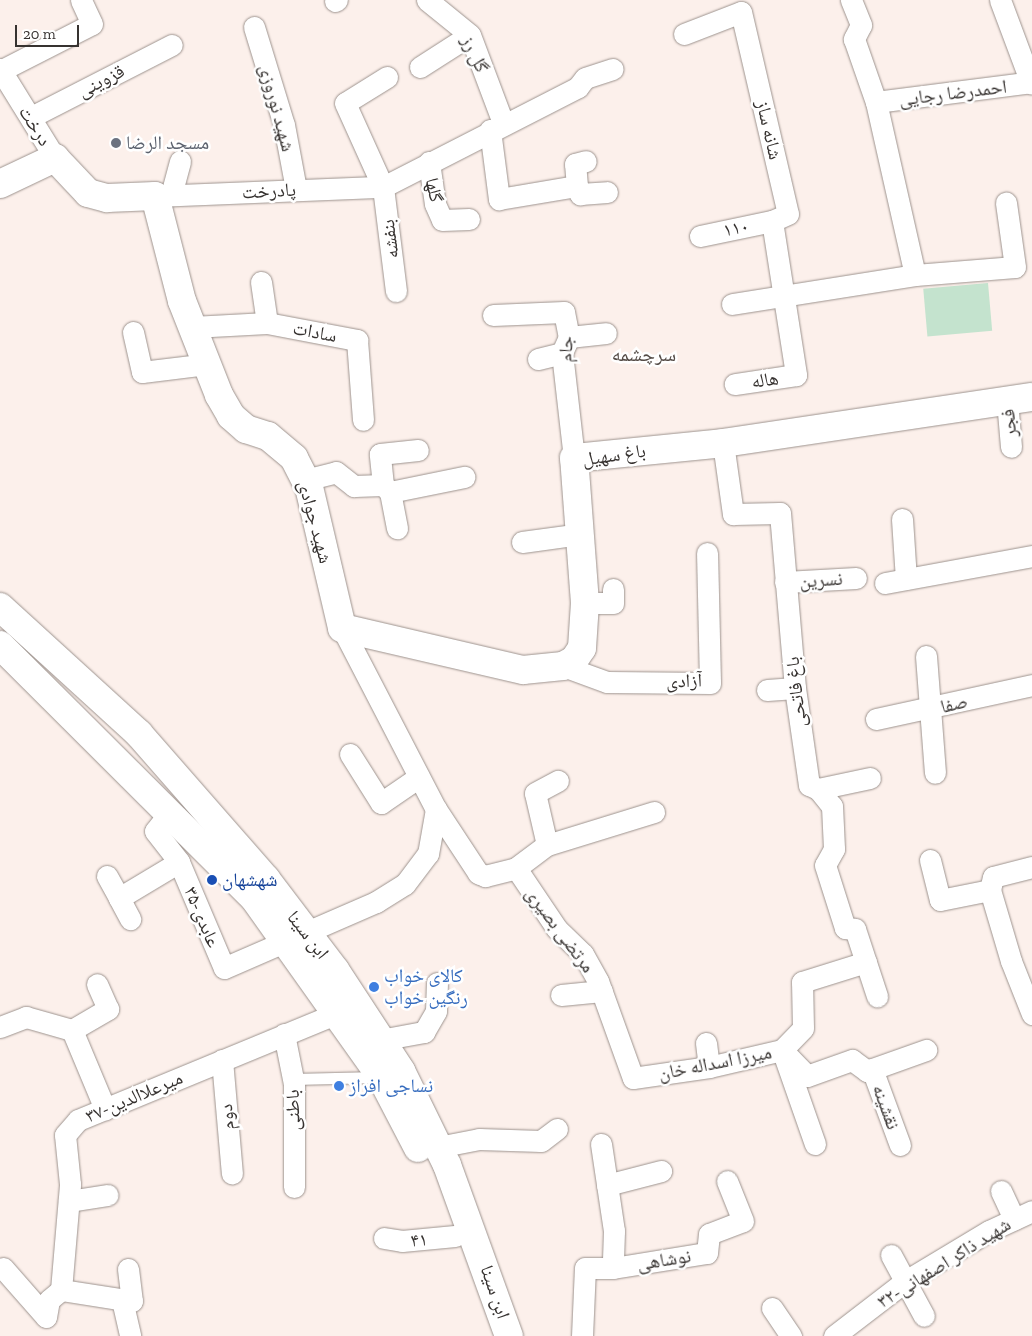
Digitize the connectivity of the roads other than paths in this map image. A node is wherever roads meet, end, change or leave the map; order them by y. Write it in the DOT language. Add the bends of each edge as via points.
graph roads {
  1 [pos="81,0"];
  2 [pos="427,0"];
  3 [pos="851,0"];
  4 [pos="1000,0"];
  5 [pos="254,26"];
  6 [pos="684,34"];
  7 [pos="470,35"];
  8 [pos="172,45"];
  9 [pos="420,67"];
  10 [pos="613,69"];
  11 [pos="0,70"];
  12 [pos="387,78"];
  13 [pos="1031,82"];
  14 [pos="876,102"];
  15 [pos="31,117"];
  16 [pos="496,126"];
  17 [pos="55,158"];
  18 [pos="180,161"];
  19 [pos="586,161"];
  20 [pos="428,162"];
  21 [pos="0,184"];
  22 [pos="383,186"];
  23 [pos="577,186"];
  24 [pos="296,189"];
  25 [pos="607,192"];
  26 [pos="163,195"];
  27 [pos="1006,203"];
  28 [pos="470,218"];
  29 [pos="772,221"];
  30 [pos="700,236"];
  31 [pos="915,276"];
  32 [pos="261,282"];
  33 [pos="396,291"];
  34 [pos="786,297"];
  35 [pos="732,304"];
  36 [pos="493,315"];
  37 [pos="267,323"];
  38 [pos="192,327"];
  39 [pos="133,332"];
  40 [pos="606,333"];
  41 [pos="566,345"];
  42 [pos="538,359"];
  43 [pos="206,364"];
  44 [pos="735,384"];
  45 [pos="1019,398"];
  46 [pos="363,420"];
  47 [pos="722,443"];
  48 [pos="1011,447"];
  49 [pos="418,450"];
  50 [pos="574,458"];
  51 [pos="464,477"];
  52 [pos="305,480"];
  53 [pos="387,489"];
  54 [pos="902,519"];
  55 [pos="397,528"];
  56 [pos="581,534"];
  57 [pos="522,542"];
  58 [pos="708,553"];
  59 [pos="1032,556"];
  60 [pos="856,578"];
  61 [pos="785,582"];
  62 [pos="613,589"];
  63 [pos="586,603"];
  64 [pos="0,607"];
  65 [pos="342,628"];
  66 [pos="0,645"];
  67 [pos="926,656"];
  68 [pos="564,666"];
  69 [pos="1032,685"];
  70 [pos="795,688"];
  71 [pos="767,690"];
  72 [pos="929,710"];
  73 [pos="876,719"];
  74 [pos="350,754"];
  75 [pos="935,773"];
  76 [pos="419,777"];
  77 [pos="870,778"];
  78 [pos="558,781"];
  79 [pos="186,788"];
  80 [pos="818,788"];
  81 [pos="436,809"];
  82 [pos="170,812"];
  83 [pos="654,812"];
  84 [pos="547,845"];
  85 [pos="930,860"];
  86 [pos="179,862"];
  87 [pos="1032,867"];
  88 [pos="516,868"];
  89 [pos="107,876"];
  90 [pos="990,890"];
  91 [pos="119,898"];
  92 [pos="130,919"];
  93 [pos="295,936"];
  94 [pos="866,962"];
  95 [pos="96,984"];
  96 [pos="437,984"];
  97 [pos="602,991"];
  98 [pos="561,995"];
  99 [pos="877,996"];
  100 [pos="337,1013"];
  101 [pos="1032,1014"];
  102 [pos="0,1026"];
  103 [pos="72,1030"];
  104 [pos="284,1034"];
  105 [pos="380,1040"];
  106 [pos="706,1043"];
  107 [pos="782,1050"];
  108 [pos="926,1050"];
  109 [pos="222,1060"];
  110 [pos="709,1067"];
  111 [pos="872,1069"];
  112 [pos="381,1077"];
  113 [pos="633,1078"];
  114 [pos="293,1079"];
  115 [pos="105,1109"];
  116 [pos="558,1129"];
  117 [pos="601,1144"];
  118 [pos="815,1144"];
  119 [pos="900,1145"];
  120 [pos="438,1147"];
  121 [pos="662,1171"];
  122 [pos="232,1174"];
  123 [pos="727,1181"];
  124 [pos="607,1185"];
  125 [pos="294,1187"];
  126 [pos="1001,1191"];
  127 [pos="108,1195"];
  128 [pos="69,1201"];
  129 [pos="1023,1215"];
  130 [pos="455,1236"];
  131 [pos="384,1238"];
  132 [pos="891,1255"];
  133 [pos="3,1268"];
  134 [pos="613,1268"];
  135 [pos="128,1269"];
  136 [pos="904,1282"];
  137 [pos="61,1290"];
  138 [pos="122,1300"];
  139 [pos="772,1308"];
  140 [pos="924,1316"];
  141 [pos="837,1335"];
  142 [pos="130,1336"];
  143 [pos="489,1336"];
  144 [pos="509,1336"];
  145 [pos="582,1336"];
  146 [pos="791,1336"];
  1 -- 11 [label="street" via="92,24"];
  2 -- 7 [label="street, گل رز"];
  3 -- 14 [label="street, احمدرضا رجایی" via="861,25 854,39"];
  4 -- 13 [label="street, احمدرضا رجایی"];
  5 -- 24 [label="street, شهید نوروزی" via="284,125"];
  6 -- 29 [label="street, شانه ساز" via="741,12 788,214"];
  7 -- 9 [label="street"];
  7 -- 16 [label="street, گل رز"];
  8 -- 15 [label="street, قزوینی"];
  10 -- 16 [label="street" via="585,78 578,87"];
  11 -- 15 [label="street, درخت"];
  12 -- 22 [label="street, بنفشه" via="345,103"];
  13 -- 14 [label="street, احمدرضا رجایی"];
  14 -- 31 [label="street, احمدرضا رجایی"];
  15 -- 17 [label="street, درخت"];
  16 -- 20 [label="street"];
  16 -- 23 [label="street, گل رز" via="499,199"];
  17 -- 21 [label="main road"];
  17 -- 26 [label="main road" via="88,193 107,198"];
  18 -- 26 [label="street"];
  19 -- 23 [label="street" via="575,164"];
  20 -- 22 [label="street"];
  20 -- 28 [label="street, گلها" via="435,204 442,220"];
  22 -- 24 [label="street, پادرخت"];
  22 -- 33 [label="street, بنفشه"];
  23 -- 25 [label="street" via="580,194"];
  24 -- 26 [label="street, پادرخت"];
  26 -- 38 [label="main road, شهید جوادی"];
  27 -- 31 [label="street" via="1015,266"];
  29 -- 30 [label="street, ۱۱۰"];
  29 -- 34 [label="street"];
  31 -- 34 [label="street"];
  32 -- 37 [label="street"];
  34 -- 35 [label="street"];
  34 -- 44 [label="street, هاله" via="796,375"];
  36 -- 41 [label="street, جام" via="564,312"];
  37 -- 38 [label="street, سادات"];
  37 -- 46 [label="street, سادات" via="357,340"];
  38 -- 43 [label="main road, شهید جوادی"];
  39 -- 43 [label="street" via="142,372"];
  40 -- 41 [label="street"];
  41 -- 42 [label="street"];
  41 -- 50 [label="street, جام"];
  43 -- 52 [label="main road, شهید جوادی" via="231,416 246,429 268,436 294,458"];
  45 -- 47 [label="main road, باغ سهیل"];
  45 -- 48 [label="street, فجر"];
  47 -- 50 [label="main road, باغ سهیل"];
  47 -- 61 [label="street, باغ فاتحی" via="733,514 780,513"];
  49 -- 53 [label="street" via="380,454"];
  50 -- 56 [label="main road, باغ سهیل"];
  51 -- 53 [label="street"];
  52 -- 53 [label="street" via="336,472 354,486"];
  52 -- 65 [label="main road, شهید جوادی"];
  53 -- 55 [label="street"];
  54 -- 59 [label="street" via="896,581"];
  56 -- 57 [label="street"];
  56 -- 63 [label="main road, باغ سهیل"];
  58 -- 68 [label="street, آزادی" via="710,682 607,682"];
  60 -- 61 [label="street, نسرین"];
  61 -- 70 [label="street, باغ فاتحی"];
  62 -- 63 [label="street" via="613,603"];
  63 -- 68 [label="main road, باغ سهیل" via="582,648 574,660"];
  64 -- 79 [label="main road, ابن سینا" via="139,734"];
  65 -- 68 [label="main road" via="523,670"];
  65 -- 76 [label="street, شهید جوادی"];
  66 -- 82 [label="main road, ابن سینا"];
  67 -- 72 [label="street"];
  69 -- 72 [label="street, صفا"];
  70 -- 71 [label="street"];
  70 -- 80 [label="street, باغ فاتحی" via="809,785"];
  72 -- 73 [label="street, صفا"];
  72 -- 75 [label="street"];
  74 -- 76 [label="street" via="381,803"];
  76 -- 81 [label="street, شهید جوادی"];
  77 -- 80 [label="street"];
  78 -- 84 [label="street" via="535,793"];
  79 -- 82 [label="main road"];
  79 -- 93 [label="main road, ابن سینا" via="266,879"];
  80 -- 94 [label="street, باغ فاتحی" via="832,806 834,849 825,865 845,928 855,929"];
  81 -- 88 [label="street, شهید جوادی" via="478,873 485,876"];
  81 -- 93 [label="street" via="428,854 405,884 376,902"];
  82 -- 86 [label="street, ۳۵-عابدی" via="156,831"];
  82 -- 93 [label="main road, ابن سینا"];
  83 -- 84 [label="street, شهید جوادی"];
  84 -- 88 [label="street, شهید جوادی"];
  85 -- 90 [label="street" via="940,900"];
  86 -- 91 [label="street"];
  86 -- 93 [label="street, ۳۵-عابدی" via="224,968"];
  87 -- 90 [label="street" via="993,877"];
  88 -- 97 [label="street, مرتضی بصیری" via="557,929 583,954"];
  89 -- 91 [label="street"];
  90 -- 101 [label="street" via="1011,961"];
  91 -- 92 [label="street"];
  93 -- 100 [label="main road, ابن سینا"];
  93 -- 105 [label="main road, ابن سینا" via="335,970"];
  94 -- 99 [label="street, باغ فاتحی"];
  94 -- 107 [label="street" via="802,982 803,1028"];
  95 -- 103 [label="street" via="108,1009"];
  96 -- 105 [label="street" via="436,1011 424,1032"];
  97 -- 98 [label="street"];
  97 -- 113 [label="street, مرتضی بصیری"];
  100 -- 104 [label="street, ۳۷-میرعلاالدین"];
  100 -- 112 [label="main road, ابن سینا"];
  102 -- 103 [label="street" via="26,1016"];
  103 -- 115 [label="street"];
  104 -- 109 [label="street, ۳۷-میرعلاالدین"];
  104 -- 114 [label="street, باطنی"];
  105 -- 120 [label="main road, ابن سینا"];
  106 -- 110 [label="street"];
  107 -- 110 [label="street, میرزا اسداله خان"];
  107 -- 111 [label="street, میرزا اسداله خان" via="806,1076 852,1060 867,1070"];
  107 -- 118 [label="street"];
  108 -- 111 [label="street"];
  109 -- 115 [label="street, ۳۷-میرعلاالدین"];
  109 -- 122 [label="street, دوم"];
  110 -- 113 [label="street, میرزا اسداله خان"];
  111 -- 119 [label="street, نقشینه"];
  112 -- 114 [label="lane"];
  112 -- 130 [label="main road, ابن سینا" via="425,1160"];
  114 -- 125 [label="street, باطنی"];
  115 -- 128 [label="street, ۳۷-میرعلاالدین" via="78,1120 65,1135"];
  116 -- 120 [label="street" via="541,1141 479,1139"];
  117 -- 124 [label="street"];
  120 -- 144 [label="main road, ابن سینا" via="486,1266"];
  121 -- 124 [label="street"];
  123 -- 134 [label="street, نوشاهی" via="743,1221 708,1234 707,1253"];
  124 -- 134 [label="street" via="614,1231"];
  126 -- 129 [label="street"];
  127 -- 128 [label="street"];
  128 -- 137 [label="street, ۳۷-میرعلاالدین"];
  129 -- 136 [label="street, ۳۲-شهید ذاکر اصفهانی"];
  130 -- 131 [label="street, ۴۱" via="402,1241"];
  130 -- 143 [label="main road, ابن سینا"];
  132 -- 136 [label="street"];
  133 -- 137 [label="street" via="46,1317 50,1300"];
  134 -- 145 [label="street" via="585,1268"];
  135 -- 138 [label="street" via="132,1302"];
  136 -- 140 [label="street"];
  136 -- 141 [label="street, ۳۲-شهید ذاکر اصفهانی"];
  137 -- 138 [label="street"];
  138 -- 142 [label="street"];
  139 -- 146 [label="street"];
}
